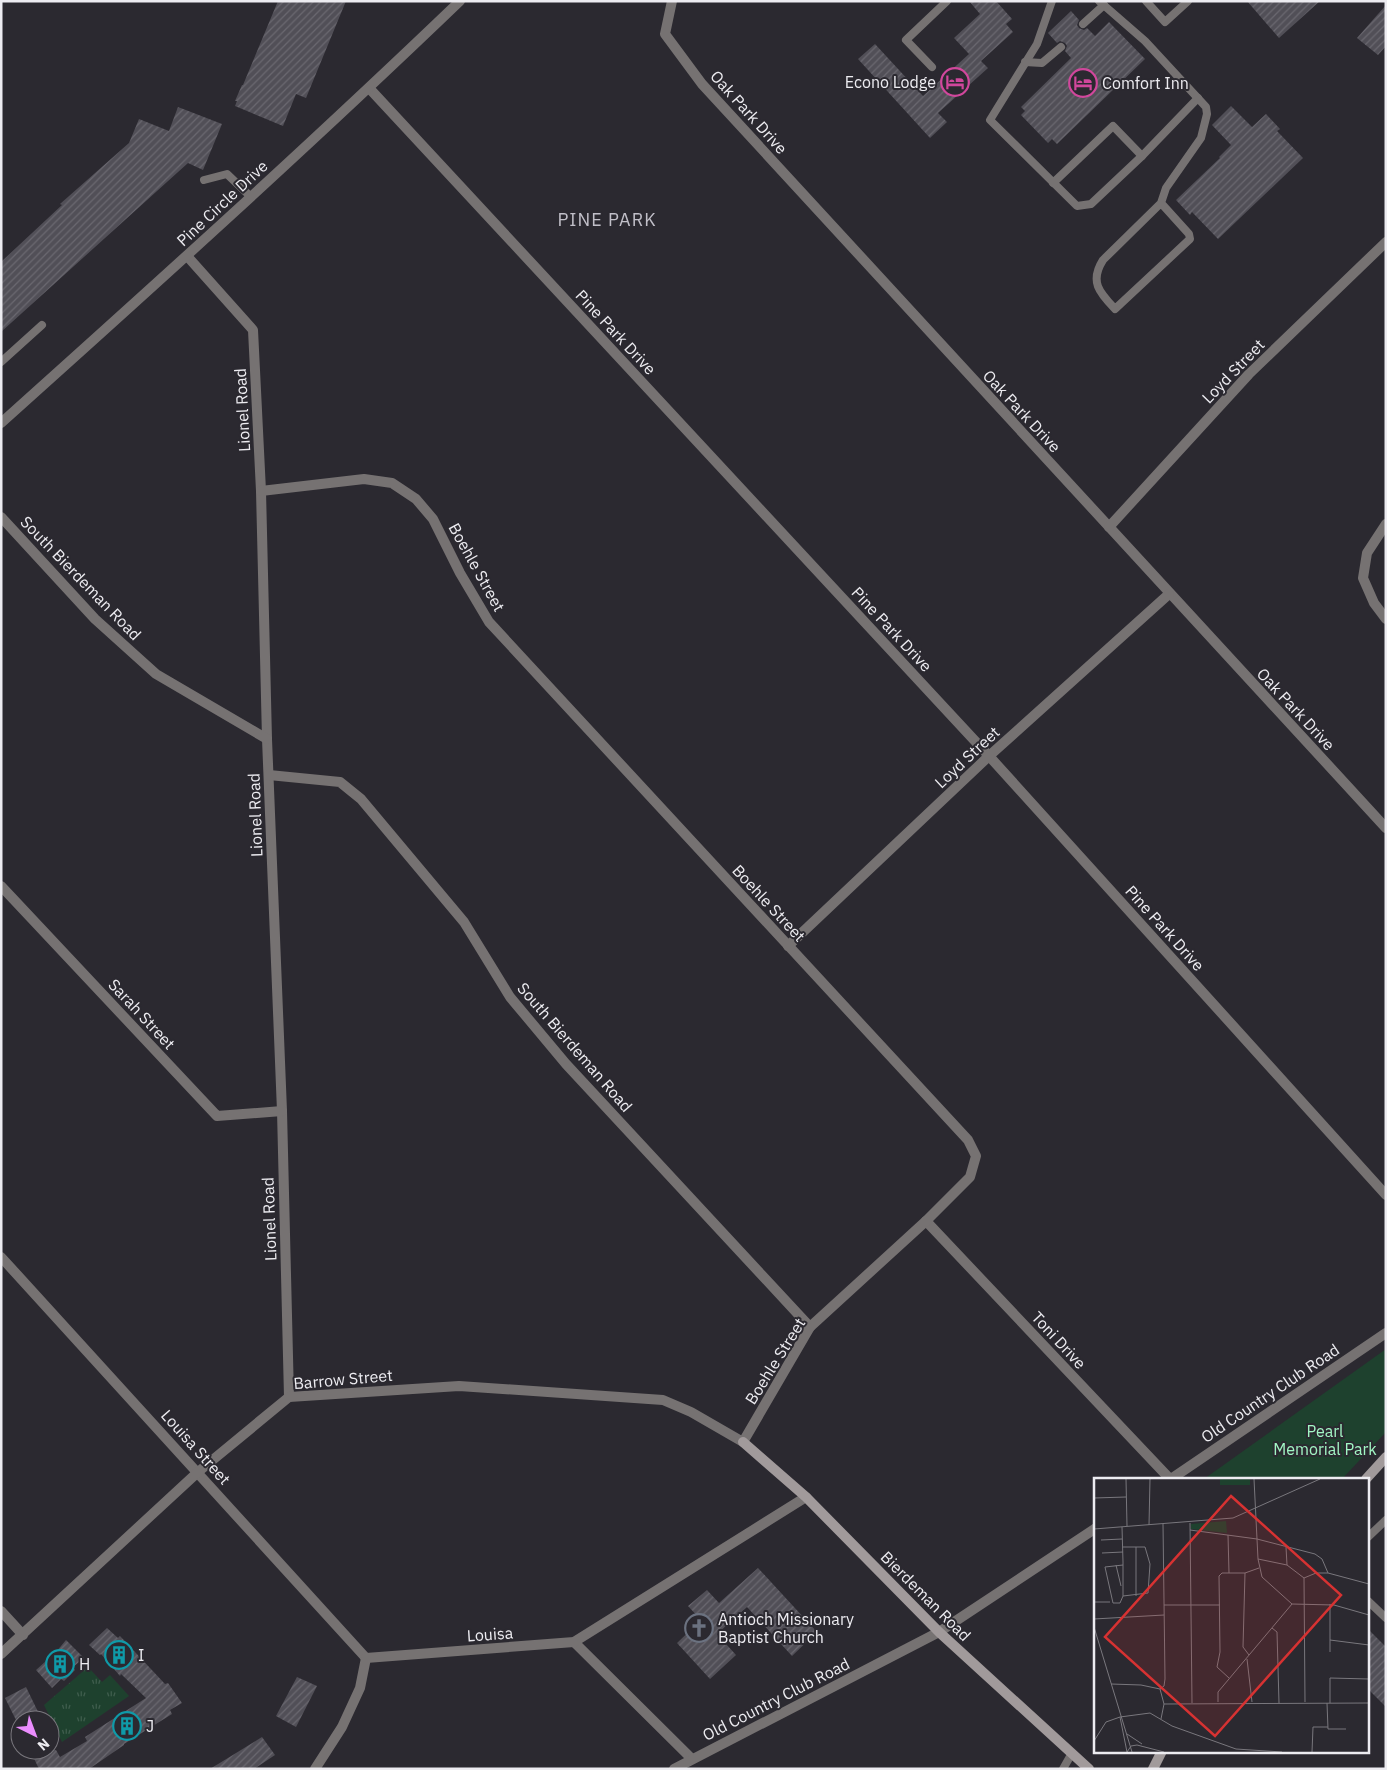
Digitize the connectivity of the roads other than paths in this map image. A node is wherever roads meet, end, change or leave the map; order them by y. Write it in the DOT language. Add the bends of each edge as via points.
graph roads {
  1 [pos="460,1"];
  2 [pos="672,1"];
  3 [pos="947,1"];
  4 [pos="1052,1"];
  5 [pos="1146,1"];
  6 [pos="1188,1"];
  7 [pos="1101,3"];
  8 [pos="1084,24"];
  9 [pos="1061,47"];
  10 [pos="1025,62"];
  11 [pos="932,67"];
  12 [pos="369,88"];
  13 [pos="1198,98"];
  14 [pos="1142,156"];
  15 [pos="204,180"];
  16 [pos="1053,183"];
  17 [pos="251,197"];
  18 [pos="1161,203"];
  19 [pos="1386,242"];
  20 [pos="187,256"];
  21 [pos="42,325"];
  22 [pos="1,362"];
  23 [pos="1,423"];
  24 [pos="261,491"];
  25 [pos="1,517"];
  26 [pos="1386,524"];
  27 [pos="1109,527"];
  28 [pos="1169,594"];
  29 [pos="1386,620"];
  30 [pos="267,739"];
  31 [pos="989,756"];
  32 [pos="269,775"];
  33 [pos="1386,828"];
  34 [pos="1,886"];
  35 [pos="788,946"];
  36 [pos="282,1111"];
  37 [pos="1386,1195"];
  38 [pos="926,1222"];
  39 [pos="1,1257"];
  40 [pos="810,1327"];
  41 [pos="1386,1333"];
  42 [pos="289,1397"];
  43 [pos="743,1442"];
  44 [pos="1386,1457"];
  45 [pos="198,1472"];
  46 [pos="1169,1478"];
  47 [pos="1171,1478"];
  48 [pos="1367,1478"];
  49 [pos="806,1497"];
  50 [pos="1386,1520"];
  51 [pos="1094,1529"];
  52 [pos="1370,1535"];
  53 [pos="1370,1603"];
  54 [pos="1,1611"];
  55 [pos="1386,1618"];
  56 [pos="939,1632"];
  57 [pos="23,1635"];
  58 [pos="574,1642"];
  59 [pos="1,1654"];
  60 [pos="366,1658"];
  61 [pos="1162,1752"];
  62 [pos="1072,1753"];
  63 [pos="692,1759"];
  64 [pos="315,1769"];
  65 [pos="674,1769"];
  66 [pos="1063,1769"];
  67 [pos="1089,1769"];
  68 [pos="1153,1769"];
  1 -- 12 [label="street, Pine Circle Drive"];
  2 -- 27 [label="street, Oak Park Drive" via="665,34 702,84"];
  3 -- 11 [label="lane" via="906,40"];
  4 -- 10 [label="lane" via="1037,44"];
  5 -- 6 [label="lane" via="1165,22"];
  7 -- 8 [label="lane"];
  7 -- 13 [label="lane" via="1145,41"];
  9 -- 10 [label="lane" via="1042,63"];
  10 -- 16 [label="lane" via="990,120"];
  12 -- 17 [label="street, Pine Circle Drive"];
  12 -- 31 [label="street, Pine Park Drive"];
  13 -- 14 [label="lane"];
  13 -- 18 [label="lane" via="1206,107 1207,114 1201,138 1166,188"];
  14 -- 16 [label="lane" via="1091,204 1077,206"];
  14 -- 16 [label="lane" via="1113,126"];
  15 -- 17 [label="lane" via="227,174"];
  17 -- 20 [label="street, Pine Circle Drive"];
  18 -- 18 [label="lane" via="1097,269 1099,293 1115,310 1190,239"];
  19 -- 27 [label="street, Loyd Street" via="1248,374"];
  20 -- 23 [label="street, Pine Circle Drive"];
  20 -- 24 [label="street, Lionel Road" via="253,330"];
  21 -- 22 [label="lane"];
  24 -- 30 [label="street, Lionel Road"];
  24 -- 35 [label="street, Boehle Street" via="364,479 392,483 416,499 433,519 489,622"];
  25 -- 30 [label="street, South Bierdeman Road" via="95,619 156,674"];
  26 -- 29 [label="street" via="1367,553 1363,578"];
  27 -- 28 [label="street, Oak Park Drive"];
  28 -- 31 [label="street, Loyd Street"];
  28 -- 33 [label="street, Oak Park Drive"];
  30 -- 32 [label="street, Lionel Road"];
  31 -- 35 [label="street, Loyd Street"];
  31 -- 37 [label="street, Pine Park Drive"];
  32 -- 36 [label="street, Lionel Road"];
  32 -- 40 [label="street, South Bierdeman Road" via="340,782 361,799 464,922 510,997 566,1064"];
  34 -- 36 [label="street, Sarah Street" via="217,1116"];
  35 -- 38 [label="street, Boehle Street" via="968,1140 976,1156 970,1176"];
  36 -- 42 [label="street, Lionel Road"];
  38 -- 40 [label="street, Boehle Street"];
  38 -- 46 [label="street, Toni Drive"];
  39 -- 45 [label="street, Louisa Street"];
  40 -- 43 [label="street, Boehle Street"];
  41 -- 47 [label="street, Old Country Club Road"];
  42 -- 43 [label="street, Barrow Street" via="459,1386 663,1400"];
  42 -- 45 [label="street, Barrow Street"];
  43 -- 49 [label="street, Bierdeman Road"];
  44 -- 48 [label="street"];
  45 -- 57 [label="street, Barrow Street"];
  45 -- 60 [label="street, Louisa Street"];
  49 -- 56 [label="street, Bierdeman Road"];
  49 -- 58 [label="street"];
  50 -- 52 [label="lane"];
  51 -- 56 [label="street, Old Country Club Road"];
  53 -- 55 [label="lane"];
  54 -- 57 [label="street"];
  56 -- 62 [label="street, Bierdeman Road"];
  56 -- 63 [label="street, Old Country Club Road"];
  57 -- 59 [label="street, Barrow Street"];
  58 -- 60 [label="street, Louisa"];
  58 -- 63 [label="street"];
  60 -- 64 [label="street" via="360,1688 346,1719"];
  61 -- 68 [label="street"];
  62 -- 66 [label="lane"];
  62 -- 67 [label="street, Bierdeman Road"];
  63 -- 65 [label="street, Old Country Club Road"];
}
